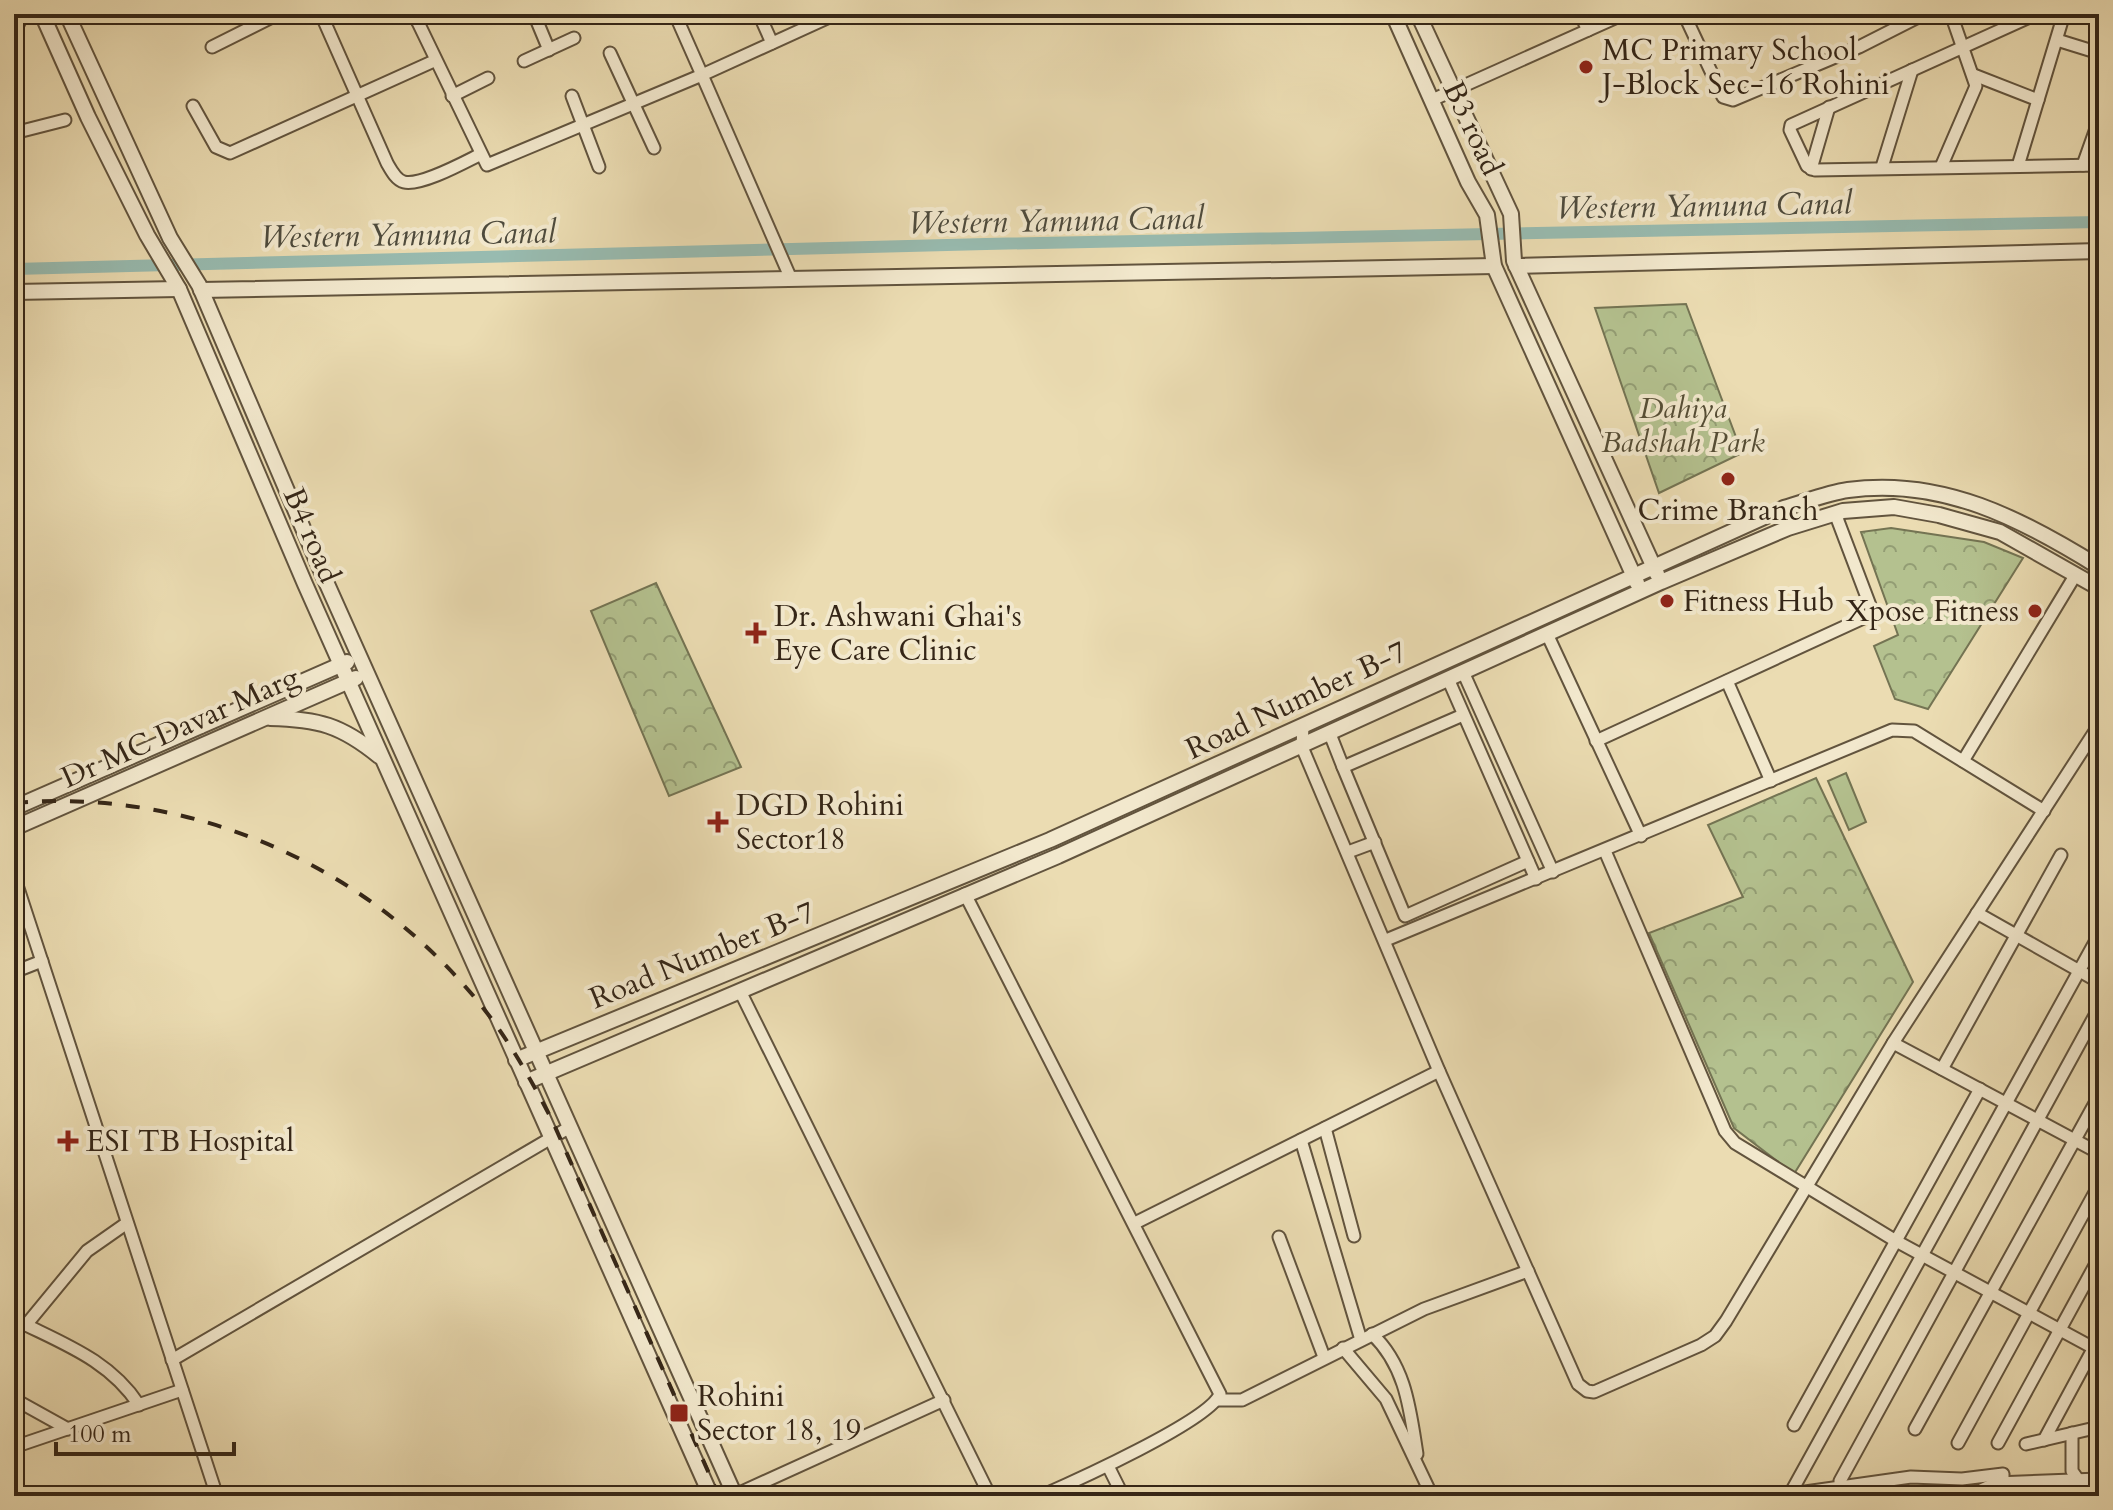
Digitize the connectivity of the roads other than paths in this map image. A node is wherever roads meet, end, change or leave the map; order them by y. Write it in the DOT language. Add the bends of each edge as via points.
graph roads {
  1 [pos="42,14"];
  2 [pos="67,14"];
  3 [pos="278,14"];
  4 [pos="321,14"];
  5 [pos="434,14"];
  6 [pos="534,14"];
  7 [pos="675,14"];
  8 [pos="759,14"];
  9 [pos="836,14"];
  10 [pos="1393,14"];
  11 [pos="1418,14"];
  12 [pos="1580,14"];
  13 [pos="1624,14"];
  14 [pos="1684,14"];
  15 [pos="1924,14"];
  16 [pos="1951,14"];
  17 [pos="2036,14"];
  18 [pos="2064,14"];
  19 [pos="416,18"];
  20 [pos="1588,30"];
  21 [pos="574,38"];
  22 [pos="2057,40"];
  23 [pos="772,43"];
  24 [pos="212,47"];
  25 [pos="1963,47"];
  26 [pos="549,50"];
  27 [pos="610,53"];
  28 [pos="2099,53"];
  29 [pos="434,61"];
  30 [pos="524,61"];
  31 [pos="1912,70"];
  32 [pos="702,75"];
  33 [pos="1974,75"];
  34 [pos="488,78"];
  35 [pos="1452,91"];
  36 [pos="359,96"];
  37 [pos="452,96"];
  38 [pos="572,96"];
  39 [pos="1432,100"];
  40 [pos="2038,100"];
  41 [pos="633,104"];
  42 [pos="193,106"];
  43 [pos="1829,107"];
  44 [pos="65,120"];
  45 [pos="2099,120"];
  46 [pos="583,125"];
  47 [pos="14,133"];
  48 [pos="654,148"];
  49 [pos="479,155"];
  50 [pos="2083,165"];
  51 [pos="2099,165"];
  52 [pos="2018,166"];
  53 [pos="599,167"];
  54 [pos="1882,167"];
  55 [pos="1941,167"];
  56 [pos="1811,169"];
  57 [pos="2099,251"];
  58 [pos="1492,262"];
  59 [pos="1515,263"];
  60 [pos="789,273"];
  61 [pos="177,285"];
  62 [pos="200,288"];
  63 [pos="14,292"];
  64 [pos="1835,513"];
  65 [pos="1654,567"];
  66 [pos="2099,567"];
  67 [pos="2076,574"];
  68 [pos="1634,575"];
  69 [pos="1661,582"];
  70 [pos="2099,588"];
  71 [pos="1641,591"];
  72 [pos="1548,636"];
  73 [pos="360,657"];
  74 [pos="340,664"];
  75 [pos="367,674"];
  76 [pos="1464,674"];
  77 [pos="348,681"];
  78 [pos="1449,681"];
  79 [pos="1727,681"];
  80 [pos="1463,715"];
  81 [pos="264,718"];
  82 [pos="2099,725"];
  83 [pos="1303,726"];
  84 [pos="1330,734"];
  85 [pos="1596,741"];
  86 [pos="1302,747"];
  87 [pos="382,758"];
  88 [pos="1963,761"];
  89 [pos="1343,767"];
  90 [pos="1771,781"];
  91 [pos="14,808"];
  92 [pos="2044,811"];
  93 [pos="14,828"];
  94 [pos="1641,836"];
  95 [pos="1050,840"];
  96 [pos="1375,842"];
  97 [pos="1605,851"];
  98 [pos="1348,852"];
  99 [pos="2061,855"];
  100 [pos="1058,856"];
  101 [pos="1528,861"];
  102 [pos="1553,872"];
  103 [pos="14,876"];
  104 [pos="1536,879"];
  105 [pos="463,888"];
  106 [pos="965,894"];
  107 [pos="444,896"];
  108 [pos="1977,913"];
  109 [pos="2099,935"];
  110 [pos="2017,936"];
  111 [pos="1386,940"];
  112 [pos="42,961"];
  113 [pos="2078,971"];
  114 [pos="14,972"];
  115 [pos="2099,982"];
  116 [pos="740,991"];
  117 [pos="2099,1008"];
  118 [pos="1893,1043"];
  119 [pos="537,1053"];
  120 [pos="516,1060"];
  121 [pos="1942,1069"];
  122 [pos="1439,1071"];
  123 [pos="547,1075"];
  124 [pos="526,1082"];
  125 [pos="1980,1089"];
  126 [pos="2099,1096"];
  127 [pos="2006,1103"];
  128 [pos="2037,1120"];
  129 [pos="570,1127"];
  130 [pos="1325,1128"];
  131 [pos="551,1137"];
  132 [pos="1301,1140"];
  133 [pos="2075,1140"];
  134 [pos="2099,1153"];
  135 [pos="2099,1185"];
  136 [pos="1808,1190"];
  137 [pos="127,1223"];
  138 [pos="1135,1223"];
  139 [pos="1354,1236"];
  140 [pos="1279,1237"];
  141 [pos="1896,1241"];
  142 [pos="1921,1255"];
  143 [pos="2099,1258"];
  144 [pos="1528,1271"];
  145 [pos="1952,1272"];
  146 [pos="1990,1291"];
  147 [pos="2029,1313"];
  148 [pos="14,1319"];
  149 [pos="26,1325"];
  150 [pos="2059,1329"];
  151 [pos="1366,1337"];
  152 [pos="2097,1346"];
  153 [pos="1343,1348"];
  154 [pos="1324,1357"];
  155 [pos="172,1360"];
  156 [pos="182,1390"];
  157 [pos="14,1399"];
  158 [pos="944,1400"];
  159 [pos="1218,1400"];
  160 [pos="139,1405"];
  161 [pos="1794,1425"];
  162 [pos="2099,1427"];
  163 [pos="68,1429"];
  164 [pos="1915,1429"];
  165 [pos="2072,1433"];
  166 [pos="2044,1440"];
  167 [pos="1958,1443"];
  168 [pos="1998,1443"];
  169 [pos="2026,1444"];
  170 [pos="14,1447"];
  171 [pos="1108,1466"];
  172 [pos="1419,1470"];
  173 [pos="2099,1479"];
  174 [pos="2078,1480"];
  175 [pos="1840,1481"];
  176 [pos="2004,1490"];
  177 [pos="1790,1495"];
  178 [pos="217,1496"];
  179 [pos="711,1496"];
  180 [pos="735,1496"];
  181 [pos="990,1496"];
  182 [pos="1041,1496"];
  183 [pos="1123,1496"];
  184 [pos="1432,1496"];
  185 [pos="1968,1496"];
  186 [pos="2085,1496"];
  1 -- 61 [label="street, B4 road" via="147,235"];
  2 -- 62 [label="street, B4 road" via="170,238"];
  3 -- 24 [label="street"];
  4 -- 36 [label="street"];
  5 -- 19 [label="street"];
  6 -- 26 [label="street"];
  7 -- 32 [label="street"];
  8 -- 23 [label="street"];
  9 -- 23 [label="street"];
  10 -- 39 [label="street, B3 road"];
  11 -- 35 [label="street, B3 road"];
  12 -- 20 [label="street"];
  13 -- 20 [label="street"];
  14 -- 15 [label="street" via="1723,97 1733,100"];
  16 -- 25 [label="street"];
  17 -- 25 [label="street"];
  18 -- 22 [label="street"];
  19 -- 29 [label="street"];
  20 -- 35 [label="street"];
  21 -- 26 [label="street"];
  22 -- 28 [label="street"];
  22 -- 40 [label="street"];
  23 -- 32 [label="street"];
  25 -- 31 [label="street"];
  25 -- 33 [label="street"];
  26 -- 30 [label="street"];
  27 -- 41 [label="street"];
  29 -- 36 [label="street"];
  29 -- 37 [label="street"];
  31 -- 43 [label="street"];
  31 -- 54 [label="street"];
  32 -- 41 [label="street"];
  32 -- 60 [label="street"];
  33 -- 40 [label="street"];
  33 -- 55 [label="street" via="1974,94"];
  34 -- 37 [label="street"];
  35 -- 39 [label="street"];
  35 -- 59 [label="street, B3 road" via="1511,214"];
  36 -- 42 [label="street" via="230,153 216,147"];
  36 -- 49 [label="street" via="387,163 406,183"];
  37 -- 49 [label="street"];
  38 -- 46 [label="street"];
  39 -- 58 [label="street, B3 road" via="1487,215"];
  40 -- 52 [label="street"];
  41 -- 46 [label="street"];
  41 -- 48 [label="street"];
  43 -- 56 [label="street"];
  43 -- 56 [label="street" via="1790,126"];
  44 -- 47 [label="street"];
  45 -- 50 [label="street"];
  46 -- 49 [label="street" via="489,165"];
  46 -- 53 [label="street"];
  50 -- 51 [label="street"];
  50 -- 52 [label="street"];
  52 -- 55 [label="street"];
  54 -- 55 [label="street"];
  54 -- 56 [label="street"];
  57 -- 59 [label="street"];
  58 -- 60 [label="street"];
  58 -- 68 [label="street"];
  59 -- 65 [label="street"];
  60 -- 62 [label="street"];
  61 -- 63 [label="street"];
  61 -- 74 [label="street, B4 road"];
  62 -- 73 [label="street, B4 road"];
  64 -- 67 [label="street, Road Number B-7" via="1894,507 1939,515 2000,532"];
  64 -- 69 [label="street, Road Number B-7"];
  64 -- 79 [label="street" via="1870,615"];
  65 -- 66 [label="street, Road Number B-7" via="1784,508 1846,490 1897,486 1948,494 2009,515"];
  65 -- 68 [label="street, Road Number B-7"];
  65 -- 69 [label="street"];
  67 -- 70 [label="street, Road Number B-7"];
  67 -- 88 [label="street"];
  68 -- 71 [label="street"];
  68 -- 83 [label="street, Road Number B-7"];
  69 -- 71 [label="street, Road Number B-7"];
  71 -- 72 [label="street, Road Number B-7"];
  72 -- 76 [label="street, Road Number B-7"];
  72 -- 85 [label="street"];
  73 -- 74 [label="street"];
  73 -- 75 [label="street, B4 road"];
  74 -- 77 [label="street, B4 road"];
  74 -- 91 [label="street"];
  75 -- 77 [label="street, Dr MC Davar Marg"];
  75 -- 105 [label="street, B4 road"];
  76 -- 78 [label="street, Road Number B-7"];
  76 -- 102 [label="street"];
  77 -- 81 [label="street, Dr MC Davar Marg"];
  77 -- 87 [label="street, B4 road"];
  78 -- 80 [label="street"];
  78 -- 84 [label="street, Road Number B-7"];
  79 -- 85 [label="street"];
  79 -- 90 [label="street"];
  80 -- 89 [label="street"];
  80 -- 101 [label="street"];
  81 -- 87 [label="street" via="329,724"];
  81 -- 93 [label="street, Dr MC Davar Marg"];
  82 -- 92 [label="street"];
  83 -- 86 [label="street"];
  83 -- 95 [label="street, Road Number B-7"];
  84 -- 86 [label="street, Road Number B-7"];
  84 -- 89 [label="street"];
  85 -- 94 [label="street"];
  86 -- 98 [label="street"];
  86 -- 100 [label="street, Road Number B-7"];
  87 -- 107 [label="street, B4 road"];
  88 -- 90 [label="street" via="1904,729 1892,730"];
  88 -- 92 [label="street"];
  89 -- 96 [label="street"];
  90 -- 94 [label="street"];
  92 -- 108 [label="street"];
  94 -- 97 [label="street"];
  95 -- 100 [label="street"];
  95 -- 119 [label="street, Road Number B-7"];
  96 -- 98 [label="street"];
  96 -- 101 [label="street" via="1405,916"];
  97 -- 102 [label="street"];
  97 -- 136 [label="street" via="1725,1131 1750,1155"];
  98 -- 111 [label="street"];
  99 -- 110 [label="street"];
  100 -- 106 [label="street, Road Number B-7"];
  101 -- 104 [label="street"];
  102 -- 104 [label="street"];
  103 -- 112 [label="street"];
  104 -- 111 [label="street"];
  105 -- 107 [label="street"];
  105 -- 119 [label="street, B4 road"];
  106 -- 116 [label="street, Road Number B-7"];
  106 -- 138 [label="street"];
  107 -- 120 [label="street, B4 road"];
  108 -- 110 [label="street"];
  108 -- 118 [label="street"];
  109 -- 113 [label="street"];
  110 -- 113 [label="street"];
  110 -- 121 [label="street"];
  111 -- 122 [label="street"];
  112 -- 114 [label="street"];
  112 -- 137 [label="street"];
  113 -- 115 [label="street"];
  113 -- 127 [label="street"];
  116 -- 123 [label="street, Road Number B-7"];
  116 -- 158 [label="street"];
  117 -- 128 [label="street"];
  118 -- 121 [label="street"];
  118 -- 136 [label="street"];
  119 -- 120 [label="street, Road Number B-7"];
  119 -- 123 [label="street, B4 road"];
  120 -- 124 [label="street, B4 road"];
  121 -- 125 [label="street"];
  122 -- 130 [label="street"];
  122 -- 144 [label="street"];
  123 -- 124 [label="street, Road Number B-7"];
  123 -- 129 [label="street, B4 road"];
  124 -- 131 [label="street, B4 road"];
  125 -- 127 [label="street"];
  125 -- 141 [label="street"];
  126 -- 133 [label="street"];
  127 -- 128 [label="street"];
  127 -- 142 [label="street"];
  128 -- 133 [label="street"];
  128 -- 145 [label="street"];
  129 -- 131 [label="street"];
  129 -- 180 [label="street, B4 road"];
  130 -- 132 [label="street"];
  130 -- 139 [label="street"];
  131 -- 155 [label="street"];
  131 -- 179 [label="street, B4 road"];
  132 -- 138 [label="street"];
  132 -- 151 [label="street"];
  133 -- 134 [label="street"];
  133 -- 146 [label="street"];
  135 -- 147 [label="street"];
  136 -- 141 [label="street"];
  136 -- 144 [label="street" via="1715,1336 1594,1392 1578,1384"];
  137 -- 149 [label="street" via="87,1251"];
  137 -- 155 [label="street"];
  138 -- 159 [label="street" via="1219,1389"];
  140 -- 154 [label="street"];
  141 -- 142 [label="street"];
  141 -- 161 [label="street"];
  142 -- 145 [label="street"];
  142 -- 177 [label="street"];
  143 -- 150 [label="street"];
  144 -- 151 [label="street" via="1424,1309"];
  145 -- 146 [label="street"];
  145 -- 175 [label="street"];
  146 -- 147 [label="street"];
  146 -- 164 [label="street"];
  147 -- 150 [label="street"];
  147 -- 167 [label="street"];
  148 -- 149 [label="street"];
  149 -- 160 [label="street" via="105,1367"];
  150 -- 152 [label="street"];
  150 -- 168 [label="street"];
  151 -- 153 [label="street"];
  151 -- 172 [label="street" via="1390,1353 1408,1398"];
  152 -- 166 [label="street"];
  153 -- 154 [label="street"];
  153 -- 172 [label="street" via="1386,1399"];
  154 -- 159 [label="street" via="1242,1400"];
  155 -- 156 [label="street"];
  156 -- 160 [label="street"];
  156 -- 178 [label="street"];
  157 -- 163 [label="street"];
  158 -- 180 [label="street"];
  158 -- 181 [label="street"];
  159 -- 171 [label="street"];
  160 -- 163 [label="street"];
  162 -- 165 [label="street"];
  163 -- 170 [label="street"];
  165 -- 166 [label="street"];
  165 -- 174 [label="street" via="2071,1468"];
  166 -- 169 [label="street"];
  171 -- 182 [label="street"];
  171 -- 183 [label="street"];
  172 -- 184 [label="street"];
  173 -- 174 [label="street"];
  174 -- 176 [label="street"];
  174 -- 186 [label="street"];
  176 -- 177 [label="street" via="2003,1474 1911,1477"];
  176 -- 185 [label="street"];
}
